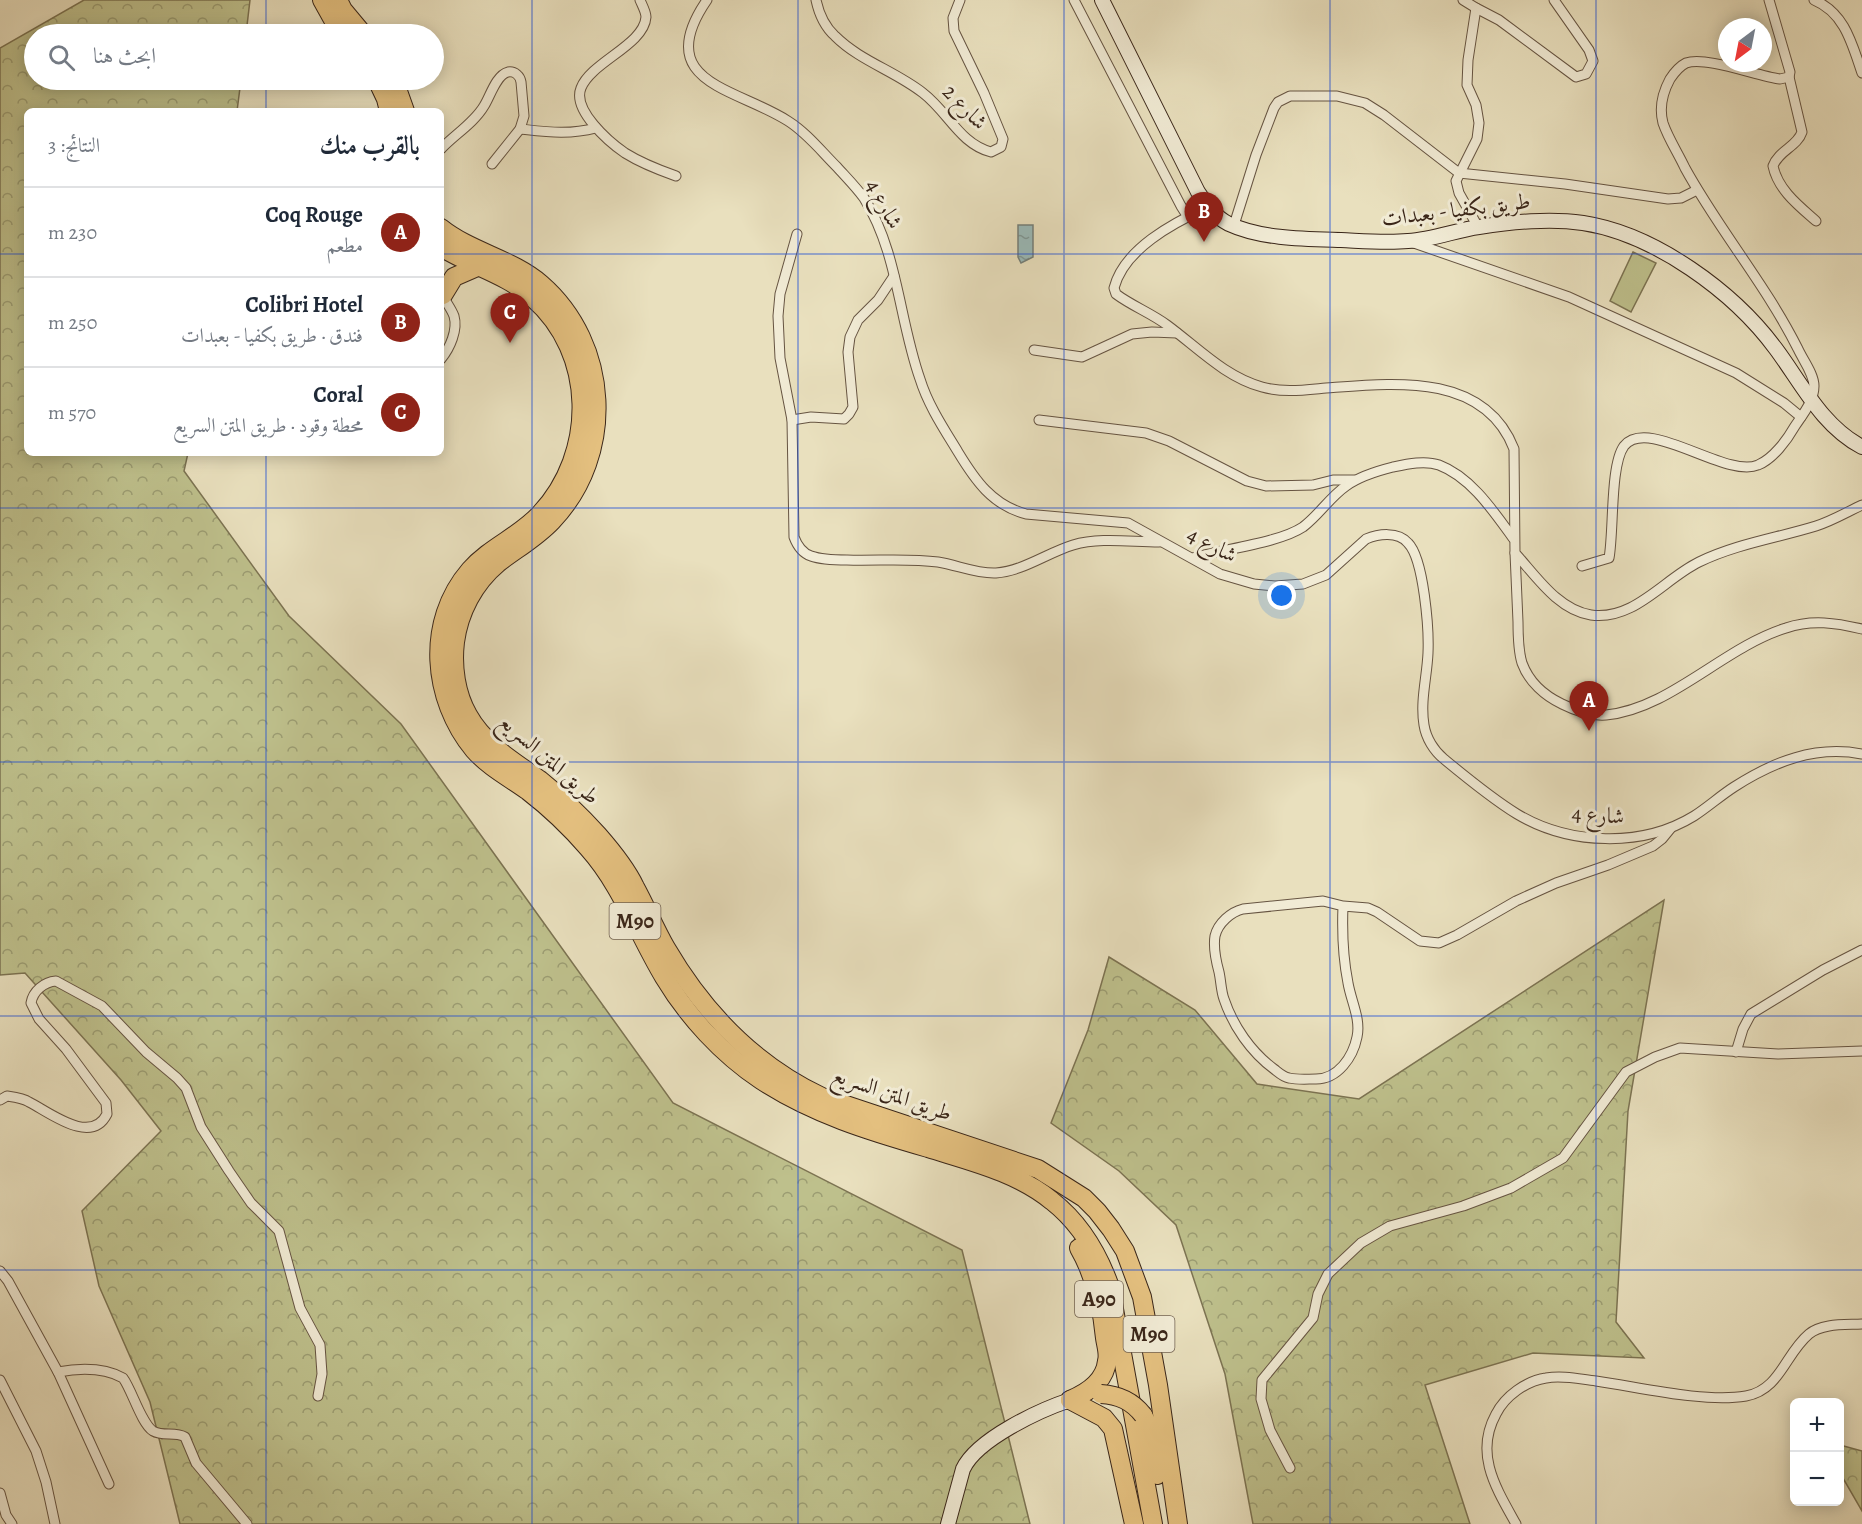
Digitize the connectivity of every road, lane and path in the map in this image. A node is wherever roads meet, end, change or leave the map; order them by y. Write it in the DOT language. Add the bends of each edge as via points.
graph roads {
  1 [pos="322,0"];
  2 [pos="338,0"];
  3 [pos="640,0"];
  4 [pos="707,0"];
  5 [pos="816,0"];
  6 [pos="960,0"];
  7 [pos="1074,0"];
  8 [pos="1102,0"];
  9 [pos="1463,0"];
  10 [pos="1554,0"];
  11 [pos="1770,0"];
  12 [pos="1814,0"];
  13 [pos="1476,8"];
  14 [pos="337,24"];
  15 [pos="355,24"];
  16 [pos="1862,73"];
  17 [pos="1789,77"];
  18 [pos="382,90"];
  19 [pos="398,90"];
  20 [pos="388,108"];
  21 [pos="404,108"];
  22 [pos="596,128"];
  23 [pos="520,129"];
  24 [pos="444,146"];
  25 [pos="492,164"];
  26 [pos="1459,173"];
  27 [pos="676,176"];
  28 [pos="1697,190"];
  29 [pos="1208,207"];
  30 [pos="1188,217"];
  31 [pos="1816,221"];
  32 [pos="1234,225"];
  33 [pos="1478,227"];
  34 [pos="444,230"];
  35 [pos="797,234"];
  36 [pos="1410,241"];
  37 [pos="444,249"];
  38 [pos="477,267"];
  39 [pos="894,276"];
  40 [pos="444,290"];
  41 [pos="444,297"];
  42 [pos="1177,333"];
  43 [pos="1034,350"];
  44 [pos="444,354"];
  45 [pos="1812,400"];
  46 [pos="1801,417"];
  47 [pos="792,420"];
  48 [pos="1039,420"];
  49 [pos="1862,447"];
  50 [pos="1357,480"];
  51 [pos="1862,505"];
  52 [pos="1513,538"];
  53 [pos="1161,542"];
  54 [pos="1515,554"];
  55 [pos="1193,558"];
  56 [pos="1582,566"];
  57 [pos="1862,629"];
  58 [pos="1862,753"];
  59 [pos="1671,828"];
  60 [pos="1343,906"];
  61 [pos="1862,950"];
  62 [pos="1862,1051"];
  63 [pos="1736,1052"];
  64 [pos="0,1100"];
  65 [pos="1043,1194"];
  66 [pos="0,1271"];
  67 [pos="1862,1324"];
  68 [pos="58,1372"];
  69 [pos="0,1380"];
  70 [pos="318,1396"];
  71 [pos="1086,1396"];
  72 [pos="1290,1468"];
  73 [pos="109,1484"];
  74 [pos="0,1493"];
  75 [pos="1175,1497"];
  76 [pos="12,1524"];
  77 [pos="55,1524"];
  78 [pos="247,1524"];
  79 [pos="948,1524"];
  80 [pos="1134,1524"];
  81 [pos="1154,1524"];
  82 [pos="1165,1524"];
  83 [pos="1178,1524"];
  84 [pos="1187,1524"];
  85 [pos="1516,1524"];
  1 -- 14 [label="highway"];
  2 -- 15 [label="highway"];
  3 -- 22 [label="street" via="646,15 642,30 580,89 581,105"];
  4 -- 39 [label="street, شارع 4" via="689,36 693,65 718,87 788,121 815,144 870,208"];
  5 -- 6 [label="street, شارع 2" via="823,21 837,39 924,93 964,138 991,153 1001,147 1003,140 954,31 953,18"];
  7 -- 30 [label="street"];
  8 -- 29 [label="main road, طريق بكفيا - بعبدات"];
  9 -- 13 [label="street"];
  10 -- 13 [label="street" via="1589,51 1593,61 1586,74 1576,77 1499,20"];
  11 -- 17 [label="street"];
  12 -- 16 [label="street" via="1842,21"];
  13 -- 26 [label="street" via="1467,85 1479,123 1477,139"];
  17 -- 28 [label="street" via="1770,78 1700,62 1687,63 1672,76 1664,92 1663,122"];
  17 -- 31 [label="street" via="1802,132 1798,140 1780,153 1773,166 1780,185"];
  18 -- 20 [label="highway"];
  19 -- 21 [label="highway"];
  22 -- 23 [label="street" via="575,133"];
  22 -- 27 [label="street" via="627,154"];
  23 -- 24 [label="street" via="524,116 522,82 516,73 507,72 483,109"];
  23 -- 25 [label="street"];
  26 -- 28 [label="street" via="1668,199"];
  26 -- 32 [label="street" via="1365,103 1338,96 1290,96 1274,108"];
  26 -- 33 [label="street" via="1459,193"];
  28 -- 45 [label="street" via="1790,334 1814,381"];
  29 -- 30 [label="street"];
  29 -- 32 [label="main road, طريق بكفيا - بعبدات"];
  30 -- 42 [label="street" via="1136,250 1123,266 1114,288 1119,296"];
  32 -- 36 [label="main road, طريق بكفيا - بعبدات" via="1290,238"];
  33 -- 36 [label="main road, طريق بكفيا - بعبدات"];
  33 -- 45 [label="main road, طريق بكفيا - بعبدات" via="1553,221 1586,224 1610,229 1662,252 1705,278 1737,305 1776,348"];
  34 -- 75 [label="highway, طريق المتن السريع / M90" via="464,244 527,273 542,285 573,321 592,364 597,402 589,461 572,495 552,522 484,575 462,612 454,659 459,694 467,714 492,745 574,808 600,837 634,884 690,985 713,1016 751,1052 822,1097 1038,1169 1084,1198 1097,1211 1125,1251 1142,1297"];
  35 -- 47 [label="street" via="780,294 778,316 780,358"];
  36 -- 46 [label="street" via="1580,301 1736,373"];
  37 -- 38 [label="highway, طريق المتن السريع / M90"];
  38 -- 40 [label="highway" via="454,277"];
  38 -- 65 [label="highway, طريق المتن السريع / M90" via="521,289 557,325 577,368 582,407 573,459 550,501 542,513 471,569 447,612 440,645 441,678 460,731 482,758 544,804 590,850 623,898 673,991 704,1030 737,1062 784,1094 822,1113 976,1163"];
  39 -- 47 [label="street" via="852,331 848,352 853,407 849,414 842,419"];
  39 -- 53 [label="street, شارع 4" via="920,380 939,421 987,493 1011,510 1128,523"];
  41 -- 44 [label="street" via="454,317 451,342"];
  42 -- 43 [label="street" via="1132,334 1082,357"];
  42 -- 52 [label="street" via="1229,372 1263,387 1304,390 1413,385 1452,391 1488,410 1509,435 1514,449"];
  45 -- 46 [label="street"];
  45 -- 49 [label="main road, طريق بكفيا - بعبدات" via="1842,434"];
  46 -- 56 [label="street" via="1778,450 1757,466 1732,466 1656,440 1629,442 1616,468 1609,558"];
  47 -- 53 [label="street" via="794,537 797,546 810,556 830,560 905,559 996,573 1085,542"];
  48 -- 50 [label="street" via="1146,433 1246,481 1266,486"];
  50 -- 52 [label="street" via="1405,465 1438,465 1483,498"];
  50 -- 55 [label="street" via="1344,487 1302,527 1286,535"];
  51 -- 54 [label="street" via="1819,525 1698,562 1633,605 1610,615 1590,615 1566,605"];
  52 -- 54 [label="street"];
  53 -- 55 [label="street, شارع 4"];
  54 -- 57 [label="street" via="1522,662 1531,679 1548,696 1588,714 1606,715 1647,703 1760,638 1788,627 1814,622"];
  55 -- 59 [label="street, شارع 4" via="1238,580 1275,586 1303,584 1326,575 1366,539 1387,534 1404,539 1413,550 1421,578 1428,651 1422,711 1424,728 1437,752 1517,814 1549,828 1581,837 1615,838"];
  58 -- 59 [label="street, شارع 4" via="1820,751 1777,763"];
  59 -- 60 [label="street" via="1653,846 1516,901 1439,943 1420,940 1368,908"];
  60 -- 60 [label="street" via="1344,955 1357,1019 1356,1039 1344,1065 1331,1077 1288,1078 1259,1058 1230,1014 1223,997 1215,935 1226,918 1243,909 1323,901"];
  61 -- 63 [label="street" via="1751,1014"];
  62 -- 63 [label="street"];
  63 -- 72 [label="street" via="1680,1048 1655,1056 1626,1072 1563,1158 1511,1188 1390,1226 1360,1243 1328,1274 1318,1294 1313,1318 1262,1380 1261,1399 1270,1430"];
  64 -- 70 [label="street" via="7,1096 27,1100 77,1126 101,1123 107,1114 106,1103 39,1019 31,1003 44,984 56,981 102,1006 186,1088 201,1127 229,1171 251,1203 279,1231 300,1308 320,1345 322,1374"];
  65 -- 71 [label="highway, A90" via="1085,1258 1102,1314 1108,1360"];
  65 -- 81 [label="highway, طريق المتن السريع / M90" via="1088,1240 1110,1287"];
  66 -- 68 [label="street"];
  67 -- 85 [label="street" via="1830,1326 1809,1334 1774,1381 1757,1393 1744,1396 1679,1394 1566,1377 1544,1378 1508,1396 1487,1432 1485,1447 1490,1470"];
  68 -- 73 [label="street"];
  68 -- 78 [label="street" via="102,1370 123,1378 149,1428 185,1437 196,1463"];
  69 -- 77 [label="street" via="36,1451"];
  71 -- 79 [label="main road" via="1030,1415 977,1450 963,1469"];
  71 -- 80 [label="highway" via="1113,1429"];
  71 -- 82 [label="highway, bridge" via="1123,1398 1143,1415 1150,1429"];
  74 -- 76 [label="street"];
  75 -- 83 [label="highway, طريق المتن السريع / M90"];
  75 -- 84 [label="highway"];
}
